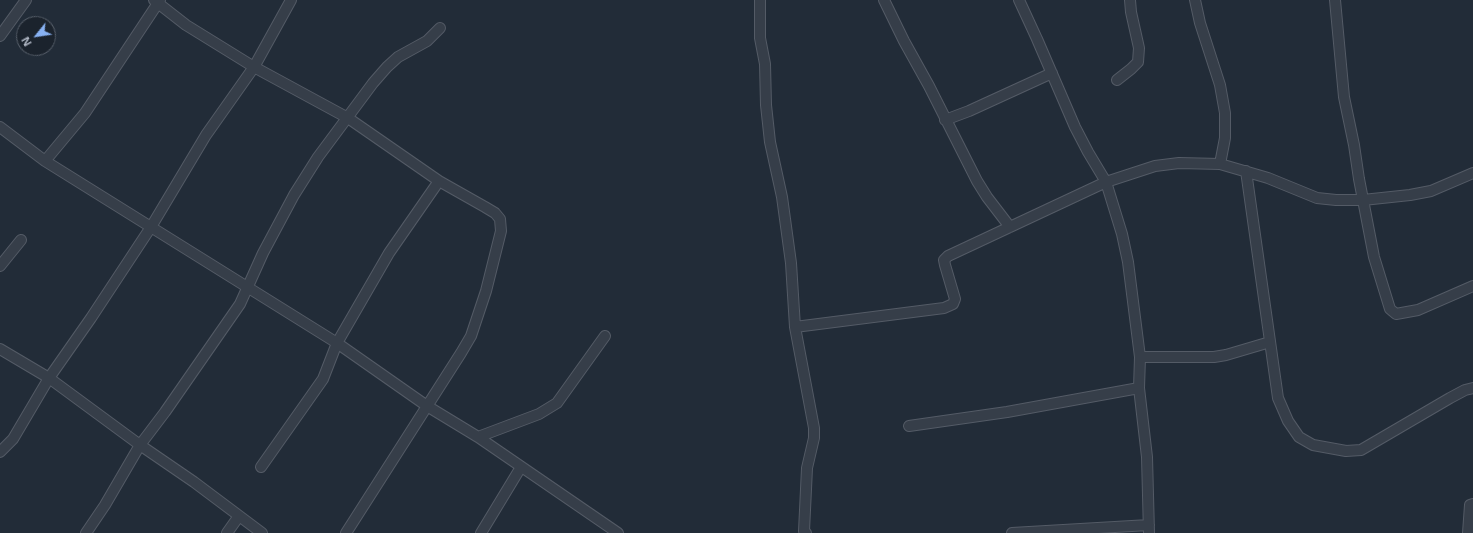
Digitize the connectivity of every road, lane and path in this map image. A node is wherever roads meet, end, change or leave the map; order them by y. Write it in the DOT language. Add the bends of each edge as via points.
graph roads {
  1 [pos="26,0"];
  2 [pos="290,0"];
  3 [pos="760,0"];
  4 [pos="884,0"];
  5 [pos="1019,0"];
  6 [pos="1130,0"];
  7 [pos="1196,0"];
  8 [pos="1335,0"];
  9 [pos="157,1"];
  10 [pos="440,28"];
  11 [pos="0,36"];
  12 [pos="254,67"];
  13 [pos="1052,73"];
  14 [pos="1117,80"];
  15 [pos="348,118"];
  16 [pos="945,120"];
  17 [pos="0,127"];
  18 [pos="45,161"];
  19 [pos="1220,164"];
  20 [pos="1246,171"];
  21 [pos="1473,173"];
  22 [pos="438,181"];
  23 [pos="1106,182"];
  24 [pos="1363,200"];
  25 [pos="152,227"];
  26 [pos="1010,227"];
  27 [pos="21,240"];
  28 [pos="0,266"];
  29 [pos="1473,286"];
  30 [pos="248,288"];
  31 [pos="795,327"];
  32 [pos="605,336"];
  33 [pos="1270,342"];
  34 [pos="337,344"];
  35 [pos="0,349"];
  36 [pos="1140,357"];
  37 [pos="49,378"];
  38 [pos="1139,388"];
  39 [pos="1473,388"];
  40 [pos="427,406"];
  41 [pos="909,426"];
  42 [pos="478,437"];
  43 [pos="140,445"];
  44 [pos="0,452"];
  45 [pos="261,467"];
  46 [pos="521,467"];
  47 [pos="1473,504"];
  48 [pos="239,516"];
  49 [pos="1149,529"];
  50 [pos="86,533"];
  51 [pos="227,533"];
  52 [pos="262,533"];
  53 [pos="346,533"];
  54 [pos="481,533"];
  55 [pos="618,533"];
  56 [pos="806,533"];
  57 [pos="1012,533"];
  58 [pos="1468,533"];
  1 -- 11 [label="street"];
  2 -- 12 [label="street"];
  3 -- 31 [label="street" via="760,38 765,64 766,105 791,263"];
  4 -- 16 [label="street"];
  5 -- 13 [label="street"];
  6 -- 14 [label="street" via="1139,48 1138,62"];
  7 -- 19 [label="street" via="1200,23 1220,85 1225,113 1225,138"];
  8 -- 24 [label="street" via="1344,97"];
  9 -- 12 [label="street" via="186,25"];
  9 -- 18 [label="street" via="85,113"];
  10 -- 15 [label="street" via="427,41 398,57 387,67"];
  12 -- 15 [label="street"];
  12 -- 25 [label="street" via="206,135"];
  13 -- 16 [label="street"];
  13 -- 23 [label="street" via="1075,127"];
  15 -- 22 [label="street"];
  15 -- 30 [label="street" via="318,157 294,195 263,253"];
  16 -- 26 [label="street" via="977,181"];
  17 -- 18 [label="street"];
  18 -- 25 [label="street"];
  19 -- 20 [label="street"];
  19 -- 23 [label="street" via="1179,163 1155,166"];
  20 -- 24 [label="street" via="1317,198"];
  20 -- 33 [label="street"];
  21 -- 24 [label="street" via="1431,191"];
  22 -- 34 [label="street" via="389,253"];
  22 -- 40 [label="street" via="495,213 500,219 501,230 486,291 471,336"];
  23 -- 26 [label="street"];
  23 -- 36 [label="street" via="1128,262"];
  24 -- 29 [label="street" via="1374,258 1390,309 1396,314 1418,310"];
  25 -- 30 [label="street"];
  25 -- 37 [label="street"];
  26 -- 31 [label="street" via="944,260 956,299 953,304 944,308"];
  27 -- 28 [label="street"];
  30 -- 34 [label="street"];
  30 -- 43 [label="street" via="240,304"];
  31 -- 56 [label="street" via="814,428 807,468 804,530"];
  32 -- 42 [label="street" via="557,403 539,414"];
  33 -- 36 [label="street" via="1226,356"];
  33 -- 39 [label="street" via="1278,398 1285,416 1299,437 1313,445 1346,451 1361,450 1450,398"];
  34 -- 40 [label="street"];
  34 -- 45 [label="street" via="323,379"];
  35 -- 37 [label="street"];
  36 -- 38 [label="street"];
  37 -- 43 [label="street"];
  37 -- 44 [label="street" via="13,438"];
  38 -- 41 [label="street" via="1007,412"];
  38 -- 49 [label="street" via="1147,457"];
  40 -- 42 [label="street"];
  40 -- 53 [label="street"];
  42 -- 46 [label="street"];
  43 -- 48 [label="street"];
  43 -- 50 [label="street"];
  46 -- 54 [label="street"];
  46 -- 55 [label="street"];
  47 -- 58 [label="street" via="1470,505"];
  48 -- 51 [label="street"];
  48 -- 52 [label="street"];
  49 -- 57 [label="street"];
}
